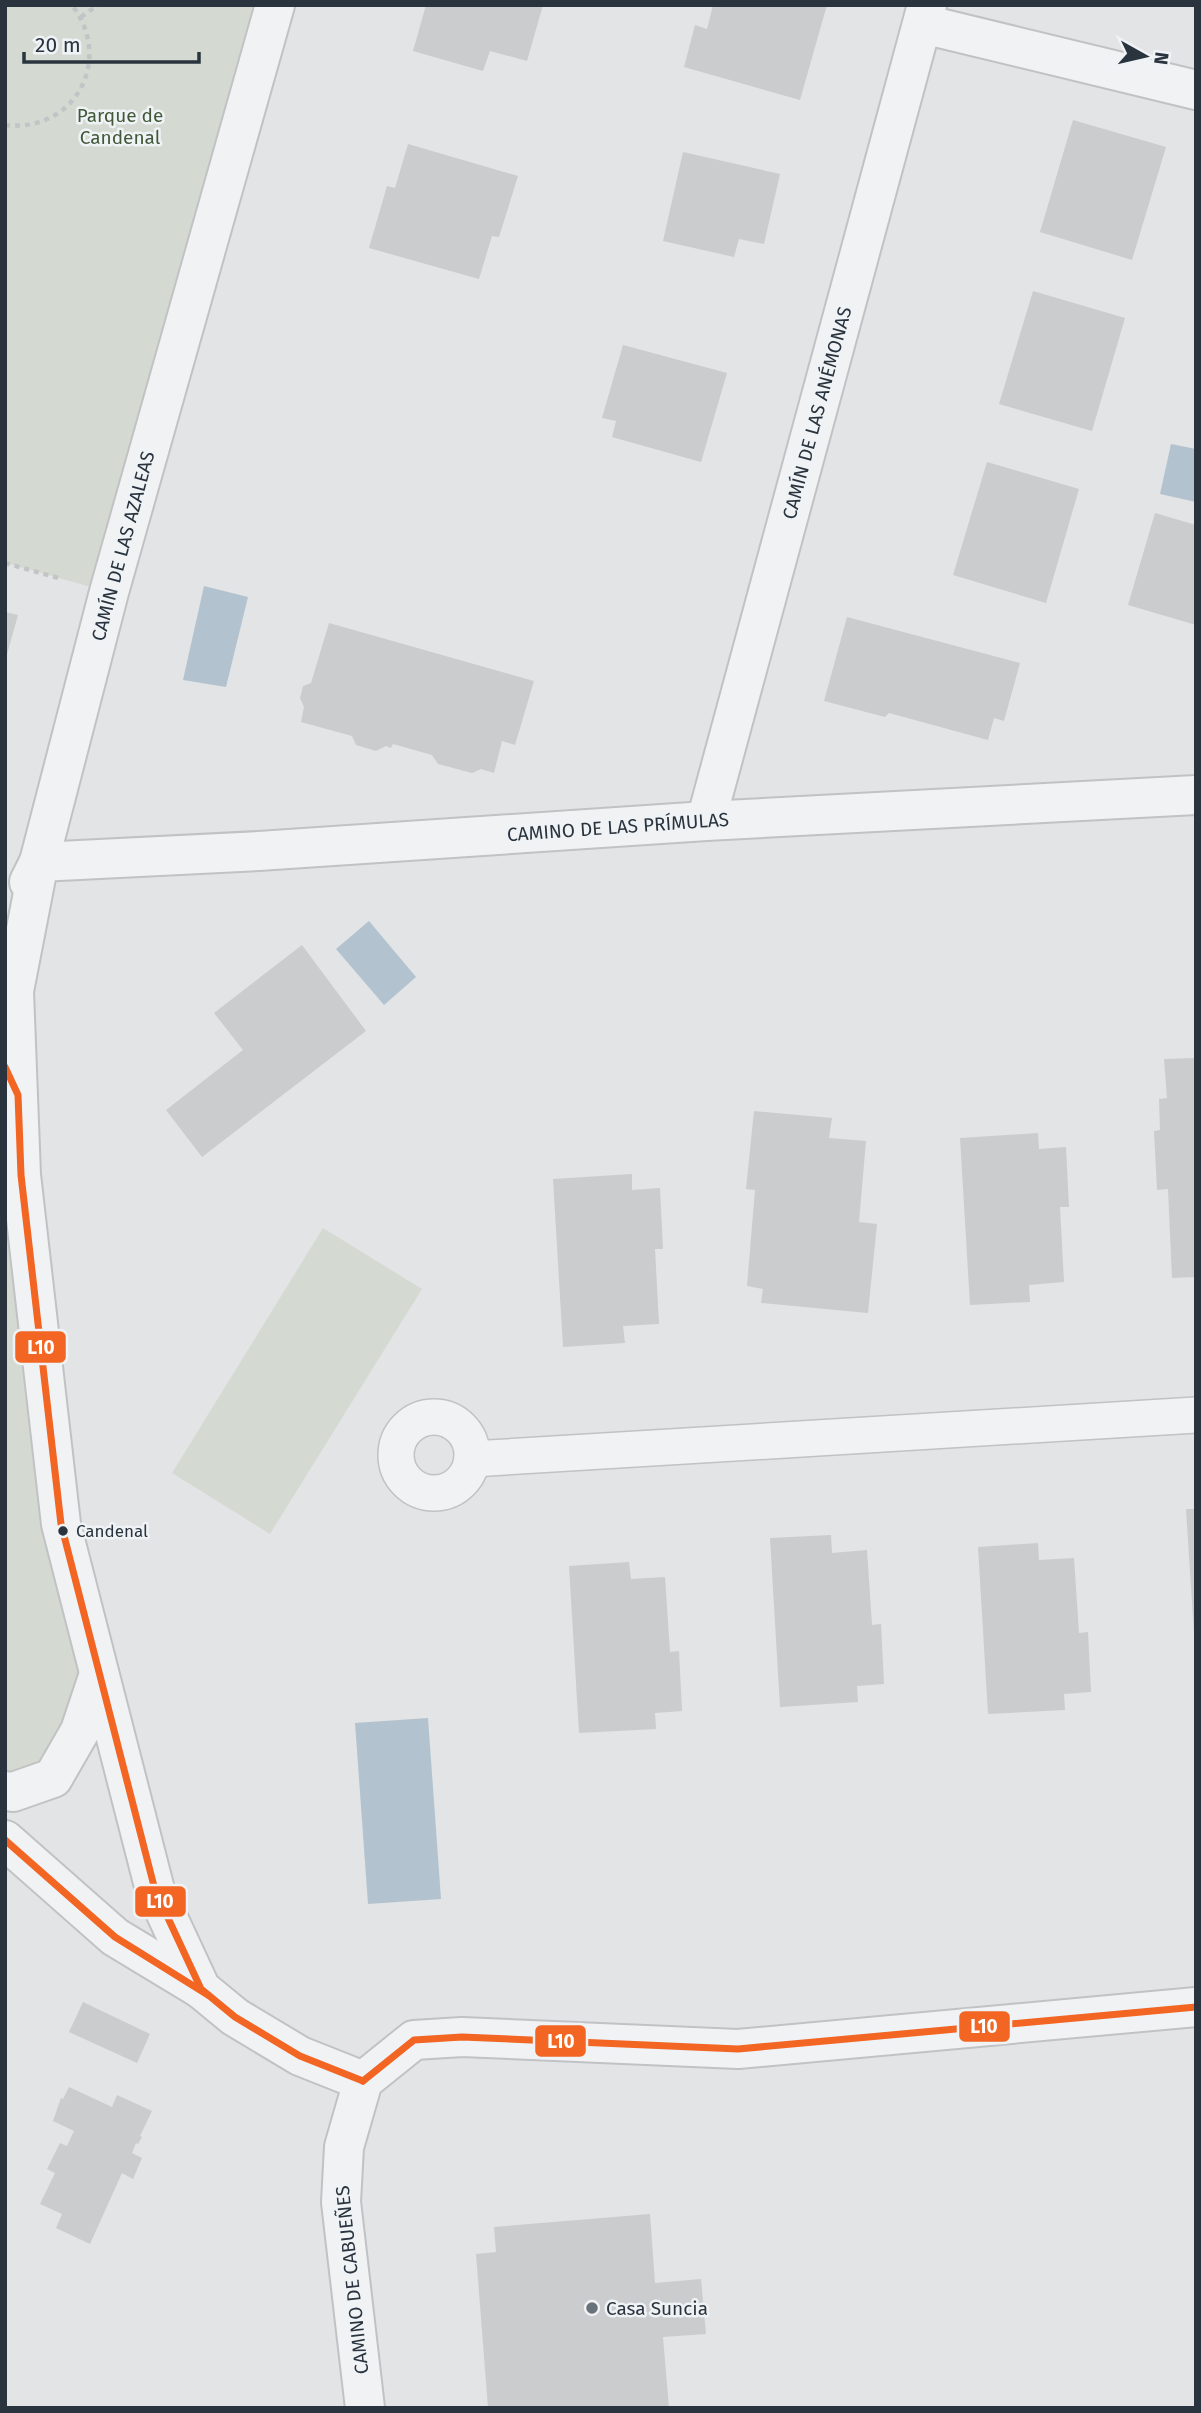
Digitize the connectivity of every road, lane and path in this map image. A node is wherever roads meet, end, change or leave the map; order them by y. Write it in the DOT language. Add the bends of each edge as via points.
graph roads {
  1 [pos="72,5"];
  2 [pos="98,5"];
  3 [pos="275,5"];
  4 [pos="925,15"];
  5 [pos="81,17"];
  6 [pos="1196,90"];
  7 [pos="5,125"];
  8 [pos="1196,795"];
  9 [pos="706,821"];
  10 [pos="39,862"];
  11 [pos="5,925"];
  12 [pos="10,992"];
  13 [pos="12,1081"];
  14 [pos="1196,1415"];
  15 [pos="472,1459"];
  16 [pos="99,1674"];
  17 [pos="5,1791"];
  18 [pos="5,1840"];
  19 [pos="201,1989"];
  20 [pos="1196,2007"];
  21 [pos="363,2081"];
  22 [pos="365,2408"];
  1 -- 5 [label="path"];
  2 -- 5 [label="path"];
  3 -- 10 [label="street, CAMÍN DE LAS AZALEAS" via="109,592"];
  4 -- 6 [label="street"];
  4 -- 9 [label="street, CAMÍN DE LAS ANÉMONAS"];
  5 -- 7 [label="path" via="89,40 90,65 81,89 66,108 44,122"];
  8 -- 9 [label="street, CAMINO DE LAS PRÍMULAS"];
  9 -- 10 [label="street, CAMINO DE LAS PRÍMULAS"];
  10 -- 11 [label="street"];
  10 -- 12 [label="street, CAMÍN DE LAS AZALEAS"];
  12 -- 13 [label="street, CAMÍN DE LAS AZALEAS"];
  13 -- 16 [label="street, CAMÍN DE LAS AZALEAS" via="61,1524"];
  14 -- 15 [label="lane"];
  16 -- 17 [label="street" via="80,1731 53,1778"];
  16 -- 19 [label="street, CAMÍN DE LAS AZALEAS" via="155,1889"];
  18 -- 19 [label="street" via="115,1937"];
  19 -- 21 [label="street, CAMÍN DE LAS AZALEAS" via="235,2017 300,2056"];
  20 -- 21 [label="street" via="738,2049 462,2037 414,2040"];
  21 -- 22 [label="street, CAMINO DE CABUEÑES" via="344,2147 341,2202"];
}
